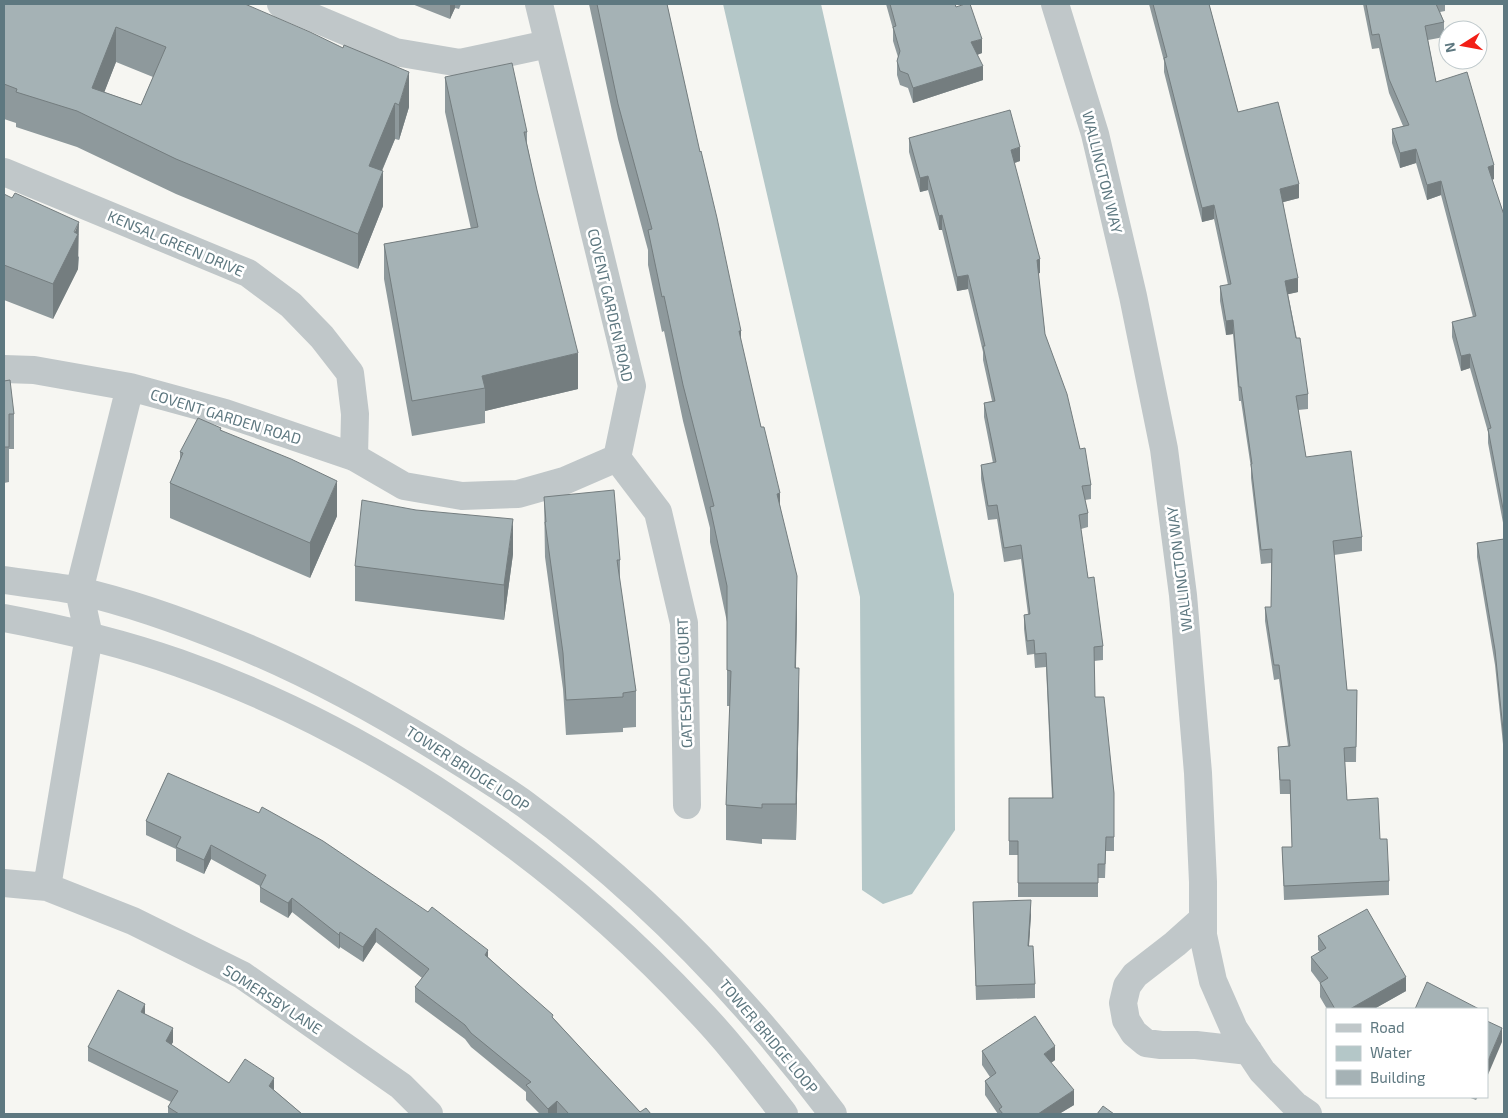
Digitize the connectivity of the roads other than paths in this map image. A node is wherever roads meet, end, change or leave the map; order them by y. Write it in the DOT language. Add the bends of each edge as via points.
graph roads {
  1 [pos="281,4"];
  2 [pos="539,4"];
  3 [pos="1055,4"];
  4 [pos="548,44"];
  5 [pos="4,172"];
  6 [pos="4,369"];
  7 [pos="130,387"];
  8 [pos="354,457"];
  9 [pos="617,458"];
  10 [pos="4,580"];
  11 [pos="78,591"];
  12 [pos="4,618"];
  13 [pos="89,636"];
  14 [pos="687,805"];
  15 [pos="4,882"];
  16 [pos="47,887"];
  17 [pos="1203,919"];
  18 [pos="1249,1051"];
  19 [pos="429,1114"];
  20 [pos="784,1114"];
  21 [pos="832,1114"];
  22 [pos="1308,1114"];
  1 -- 4 [label="street" via="395,52 460,63"];
  2 -- 4 [label="street, COVENT GARDEN ROAD"];
  3 -- 17 [label="street, WALLINGTON WAY" via="1095,134 1164,449 1183,595 1197,753"];
  4 -- 9 [label="street, COVENT GARDEN ROAD" via="632,386"];
  5 -- 8 [label="street, KENSAL GREEN DRIVE" via="248,273 291,305 322,336 350,373 356,414"];
  6 -- 7 [label="street, COVENT GARDEN ROAD" via="34,370"];
  7 -- 8 [label="street, COVENT GARDEN ROAD" via="225,414"];
  7 -- 11 [label="street, COVENT GARDEN ROAD"];
  8 -- 9 [label="street, COVENT GARDEN ROAD" via="404,486 462,496 518,494 564,481"];
  9 -- 14 [label="street, GATESHEAD COURT" via="658,512 684,622"];
  10 -- 11 [label="street, TOWER BRIDGE LOOP"];
  11 -- 13 [label="street"];
  11 -- 21 [label="street, TOWER BRIDGE LOOP" via="204,630 274,658 391,719 525,804 620,881 730,988 781,1047"];
  12 -- 13 [label="street"];
  13 -- 16 [label="street"];
  13 -- 20 [label="street" via="178,663 315,721 460,807 580,897 635,947 697,1008"];
  15 -- 16 [label="street, SOMERSBY LANE"];
  16 -- 19 [label="street, SOMERSBY LANE" via="133,921 242,975 401,1086"];
  17 -- 18 [label="street, WALLINGTON WAY" via="1203,935 1213,981 1234,1029"];
  17 -- 18 [label="street" via="1134,975 1123,1003 1126,1020 1134,1034 1146,1043"];
  18 -- 22 [label="street, WALLINGTON WAY" via="1262,1071"];
}
